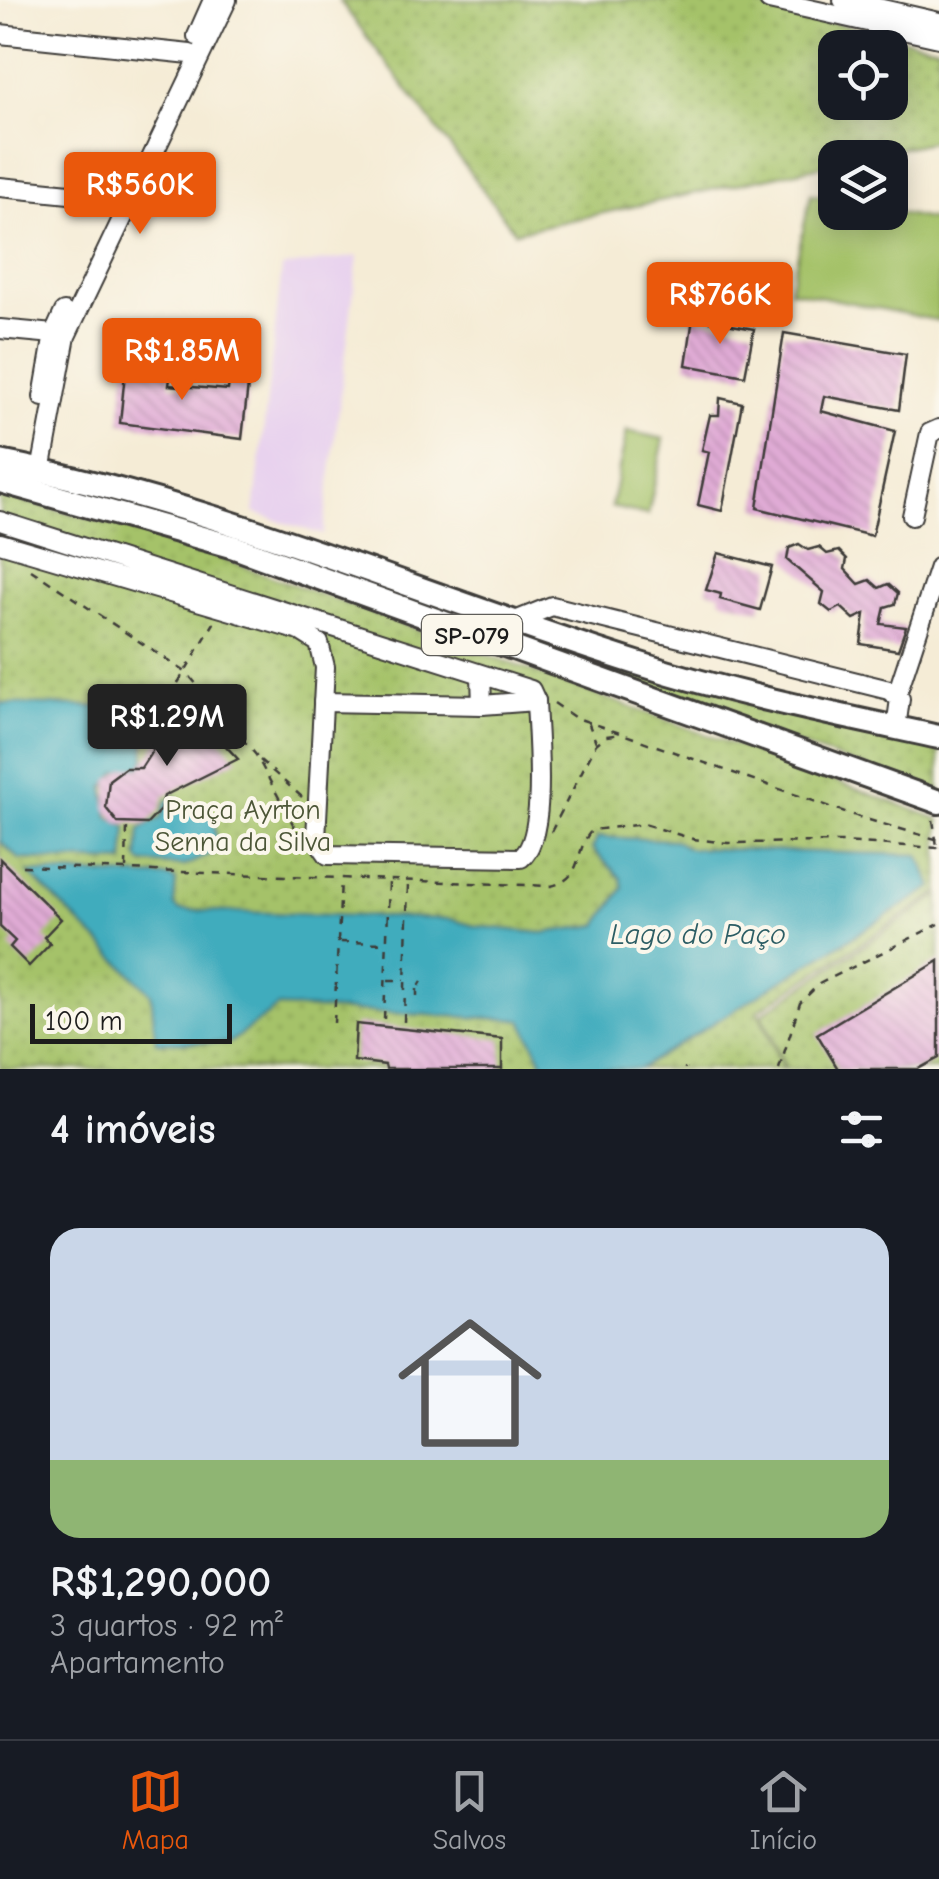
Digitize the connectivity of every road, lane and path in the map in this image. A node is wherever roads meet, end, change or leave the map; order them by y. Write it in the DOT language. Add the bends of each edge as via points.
graph roads {
  1 [pos="213,0"];
  2 [pos="228,0"];
  3 [pos="769,0"];
  4 [pos="843,0"];
  5 [pos="939,22"];
  6 [pos="0,34"];
  7 [pos="939,38"];
  8 [pos="190,54"];
  9 [pos="0,187"];
  10 [pos="119,199"];
  11 [pos="0,329"];
  12 [pos="60,335"];
  13 [pos="939,429"];
  14 [pos="0,462"];
  15 [pos="36,470"];
  16 [pos="0,481"];
  17 [pos="912,516"];
  18 [pos="0,521"];
  19 [pos="0,543"];
  20 [pos="939,567"];
  21 [pos="31,570"];
  22 [pos="220,608"];
  23 [pos="515,621"];
  24 [pos="360,636"];
  25 [pos="323,641"];
  26 [pos="187,674"];
  27 [pos="481,676"];
  28 [pos="898,694"];
  29 [pos="536,701"];
  30 [pos="323,702"];
  31 [pos="482,704"];
  32 [pos="587,721"];
  33 [pos="896,728"];
  34 [pos="622,734"];
  35 [pos="939,737"];
  36 [pos="145,738"];
  37 [pos="596,744"];
  38 [pos="256,755"];
  39 [pos="318,802"];
  40 [pos="939,802"];
  41 [pos="128,826"];
  42 [pos="937,839"];
  43 [pos="544,846"];
  44 [pos="307,850"];
  45 [pos="938,850"];
  46 [pos="22,866"];
  47 [pos="126,870"];
  48 [pos="326,871"];
  49 [pos="341,877"];
  50 [pos="389,881"];
  51 [pos="408,881"];
  52 [pos="939,924"];
  53 [pos="338,942"];
  54 [pos="388,943"];
  55 [pos="386,980"];
  56 [pos="407,980"];
  57 [pos="419,985"];
  58 [pos="417,996"];
  59 [pos="384,1018"];
  60 [pos="404,1022"];
  61 [pos="334,1023"];
  62 [pos="778,1069"];
  1 -- 8 [label="street"];
  2 -- 12 [label="street"];
  3 -- 7 [label="street"];
  4 -- 5 [label="street"];
  6 -- 8 [label="street"];
  8 -- 10 [label="street"];
  9 -- 10 [label="street"];
  10 -- 12 [label="street"];
  11 -- 12 [label="street"];
  12 -- 15 [label="street"];
  13 -- 17 [label="street" via="930,434"];
  14 -- 15 [label="main road, SP-079"];
  15 -- 23 [label="main road, SP-079" via="236,522"];
  16 -- 40 [label="main road, SP-079" via="234,547"];
  18 -- 25 [label="street"];
  19 -- 22 [label="street"];
  20 -- 28 [label="street"];
  21 -- 26 [label="path"];
  22 -- 25 [label="street"];
  22 -- 26 [label="path"];
  23 -- 28 [label="street" via="552,606"];
  23 -- 33 [label="main road, SP-079" via="766,702"];
  24 -- 25 [label="street"];
  24 -- 25 [label="street"];
  24 -- 27 [label="street"];
  25 -- 30 [label="street"];
  26 -- 36 [label="path"];
  26 -- 38 [label="path"];
  27 -- 29 [label="street" via="531,690"];
  27 -- 31 [label="street"];
  28 -- 33 [label="street"];
  29 -- 31 [label="street"];
  29 -- 39 [label="street" via="534,841 521,858 328,855 316,838"];
  30 -- 31 [label="street"];
  30 -- 39 [label="street"];
  32 -- 37 [label="path"];
  33 -- 35 [label="main road, SP-079"];
  34 -- 37 [label="path"];
  37 -- 43 [label="path"];
  38 -- 39 [label="path" via="294,794"];
  38 -- 44 [label="path"];
  41 -- 47 [label="path"];
  42 -- 45 [label="path"];
  45 -- 51 [label="path" via="693,840 644,824 592,830 579,867 551,886"];
  46 -- 47 [label="path"];
  47 -- 49 [label="path"];
  48 -- 49 [label="path"];
  49 -- 50 [label="path"];
  49 -- 53 [label="path"];
  50 -- 51 [label="path"];
  50 -- 54 [label="path"];
  51 -- 56 [label="path"];
  52 -- 62 [label="path" via="819,984 800,1003"];
  53 -- 54 [label="path"];
  53 -- 61 [label="path"];
  54 -- 55 [label="path"];
  55 -- 56 [label="path"];
  55 -- 59 [label="path"];
  56 -- 60 [label="path"];
  57 -- 58 [label="path"];
}
